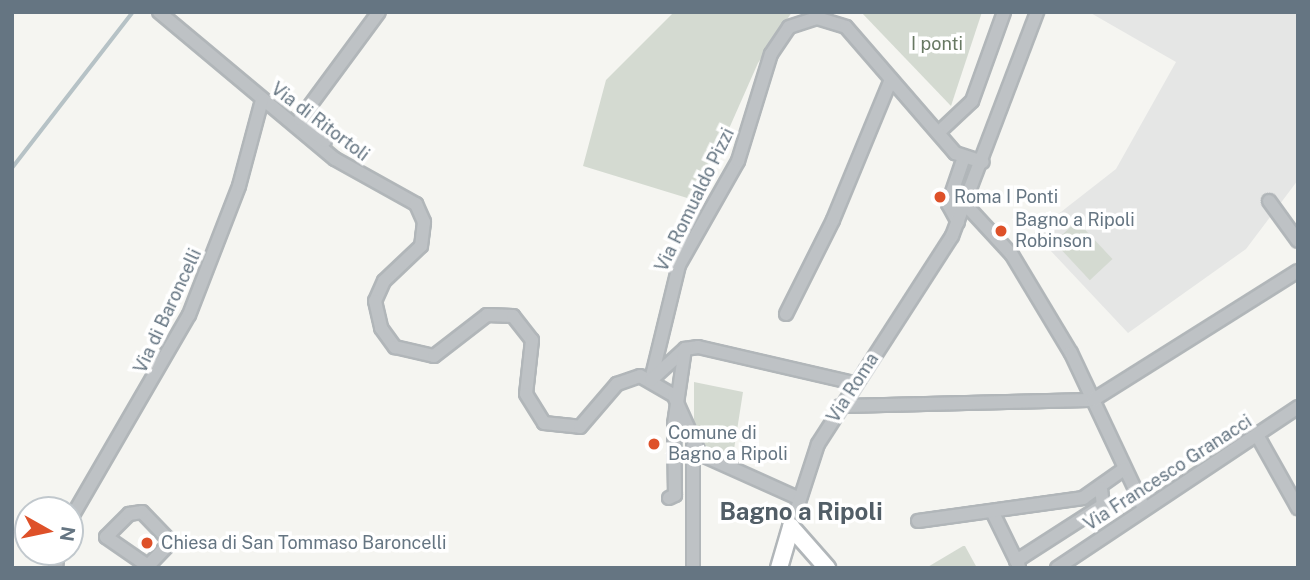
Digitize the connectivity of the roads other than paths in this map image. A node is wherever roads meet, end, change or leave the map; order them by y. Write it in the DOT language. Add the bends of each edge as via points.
graph roads {
  1 [pos="159,12"];
  2 [pos="379,12"];
  3 [pos="1004,12"];
  4 [pos="1037,12"];
  5 [pos="891,79"];
  6 [pos="257,97"];
  7 [pos="938,133"];
  8 [pos="964,157"];
  9 [pos="335,159"];
  10 [pos="982,162"];
  11 [pos="1269,201"];
  12 [pos="965,204"];
  13 [pos="958,222"];
  14 [pos="1298,241"];
  15 [pos="1298,271"];
  16 [pos="786,314"];
  17 [pos="685,349"];
  18 [pos="651,380"];
  19 [pos="854,383"];
  20 [pos="1093,400"];
  21 [pos="678,403"];
  22 [pos="840,406"];
  23 [pos="1298,407"];
  24 [pos="1256,435"];
  25 [pos="693,446"];
  26 [pos="1124,469"];
  27 [pos="1101,488"];
  28 [pos="84,496"];
  29 [pos="669,498"];
  30 [pos="798,498"];
  31 [pos="1298,508"];
  32 [pos="1144,509"];
  33 [pos="992,511"];
  34 [pos="918,521"];
  35 [pos="791,527"];
  36 [pos="106,537"];
  37 [pos="1018,564"];
  38 [pos="693,568"];
  39 [pos="779,568"];
  40 [pos="827,568"];
  41 [pos="1057,568"];
  1 -- 6 [label="street, Via di Ritortoli"];
  2 -- 9 [label="street" via="300,119 330,145"];
  3 -- 7 [label="street" via="972,101"];
  4 -- 10 [label="street, Via Roma"];
  5 -- 7 [label="street, Via Romualdo Pizzi"];
  5 -- 16 [label="street" via="833,220"];
  5 -- 18 [label="street, Via Romualdo Pizzi" via="832,20 806,19 782,33 738,161 674,278"];
  6 -- 9 [label="street, Via di Ritortoli"];
  6 -- 28 [label="street, Via di Baroncelli" via="239,186 190,315"];
  7 -- 8 [label="street, Via Romualdo Pizzi"];
  8 -- 10 [label="street"];
  8 -- 13 [label="street" via="948,204"];
  9 -- 18 [label="street, Via di Ritortoli" via="404,194 422,214 421,246 384,281 375,301 395,347 434,356 481,318 513,316 532,340 526,385 531,410 563,430 585,424 625,378"];
  10 -- 12 [label="street, Via Roma"];
  11 -- 14 [label="street"];
  12 -- 13 [label="street, Via Roma"];
  12 -- 20 [label="street" via="1018,265"];
  13 -- 19 [label="street, Via Roma" via="930,275"];
  15 -- 20 [label="street"];
  17 -- 18 [label="street"];
  17 -- 19 [label="street" via="821,371"];
  17 -- 21 [label="street"];
  18 -- 21 [label="street"];
  19 -- 22 [label="street, Via Roma"];
  20 -- 22 [label="street"];
  20 -- 26 [label="street"];
  21 -- 25 [label="street"];
  21 -- 29 [label="street" via="675,495"];
  22 -- 30 [label="street, Via Roma"];
  23 -- 24 [label="street, Via Francesco Granacci"];
  24 -- 31 [label="street"];
  24 -- 32 [label="street, Via Francesco Granacci"];
  25 -- 30 [label="street" via="718,466"];
  25 -- 38 [label="street"];
  26 -- 27 [label="street"];
  26 -- 32 [label="street"];
  27 -- 33 [label="street" via="1077,500"];
  27 -- 37 [label="street" via="1103,505"];
  30 -- 35 [label="street, Via Roma"];
  32 -- 41 [label="street, Via Francesco Granacci"];
  33 -- 34 [label="street"];
  33 -- 37 [label="street"];
  35 -- 39 [label="main road, Via Roma"];
  35 -- 40 [label="main road"];
  36 -- 36 [label="street" via="148,566 171,542 142,512 129,514"];
}
